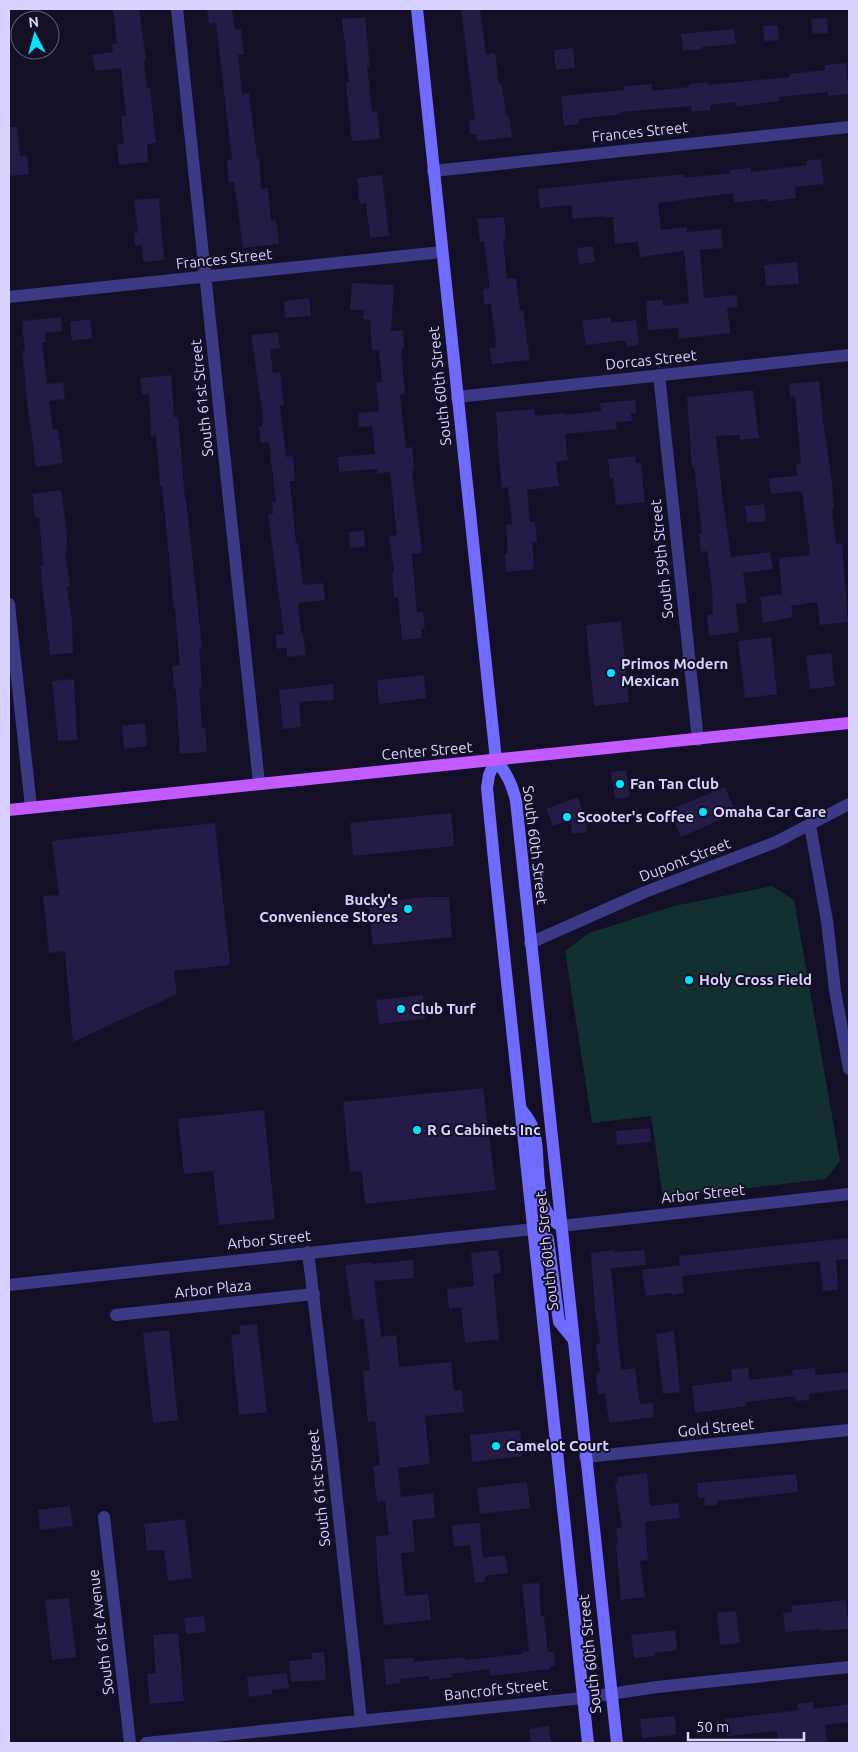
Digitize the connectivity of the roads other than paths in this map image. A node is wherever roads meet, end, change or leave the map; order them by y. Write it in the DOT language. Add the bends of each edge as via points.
graph roads {
  1 [pos="177,9"];
  2 [pos="416,9"];
  3 [pos="849,127"];
  4 [pos="433,171"];
  5 [pos="442,252"];
  6 [pos="205,277"];
  7 [pos="9,297"];
  8 [pos="849,358"];
  9 [pos="659,375"];
  10 [pos="457,397"];
  11 [pos="9,604"];
  12 [pos="849,723"];
  13 [pos="698,740"];
  14 [pos="496,760"];
  15 [pos="260,783"];
  16 [pos="849,804"];
  17 [pos="31,807"];
  18 [pos="9,810"];
  19 [pos="810,824"];
  20 [pos="530,944"];
  21 [pos="849,1069"];
  22 [pos="520,1108"];
  23 [pos="849,1194"];
  24 [pos="561,1226"];
  25 [pos="534,1229"];
  26 [pos="308,1252"];
  27 [pos="9,1285"];
  28 [pos="314,1294"];
  29 [pos="116,1315"];
  30 [pos="573,1339"];
  31 [pos="849,1430"];
  32 [pos="585,1457"];
  33 [pos="104,1517"];
  34 [pos="849,1667"];
  35 [pos="611,1694"];
  36 [pos="583,1698"];
  37 [pos="361,1720"];
  38 [pos="130,1743"];
  39 [pos="146,1743"];
  40 [pos="588,1743"];
  41 [pos="617,1743"];
  1 -- 6 [label="street, South 61st Street"];
  2 -- 4 [label="main road, South 60th Street"];
  3 -- 4 [label="street, Frances Street"];
  4 -- 5 [label="main road, South 60th Street"];
  5 -- 6 [label="street, Frances Street"];
  5 -- 10 [label="main road, South 60th Street"];
  6 -- 7 [label="street, Frances Street"];
  6 -- 15 [label="street, South 61st Street"];
  8 -- 9 [label="street, Dorcas Street"];
  9 -- 10 [label="street, Dorcas Street"];
  9 -- 13 [label="street, South 59th Street"];
  10 -- 14 [label="main road, South 60th Street"];
  11 -- 17 [label="street"];
  12 -- 13 [label="main road, Center Street"];
  13 -- 14 [label="main road, Center Street"];
  14 -- 15 [label="main road, Center Street"];
  14 -- 20 [label="main road, South 60th Street" via="508,775 516,801"];
  14 -- 22 [label="main road, South 60th Street" via="487,788"];
  15 -- 17 [label="main road, Center Street"];
  16 -- 19 [label="street, Dupont Street"];
  17 -- 18 [label="main road, Center Street"];
  19 -- 20 [label="street, Dupont Street" via="776,842 645,892"];
  19 -- 21 [label="street"];
  20 -- 24 [label="main road, South 60th Street"];
  22 -- 24 [label="main road" via="532,1126 542,1202 552,1221"];
  22 -- 25 [label="main road, South 60th Street"];
  23 -- 24 [label="street, Arbor Street"];
  24 -- 30 [label="main road, South 60th Street"];
  25 -- 26 [label="street, Arbor Street"];
  25 -- 30 [label="main road" via="548,1239 559,1322"];
  25 -- 36 [label="main road, South 60th Street"];
  26 -- 27 [label="street, Arbor Street"];
  26 -- 28 [label="street, South 61st Street"];
  28 -- 29 [label="street, Arbor Plaza"];
  28 -- 37 [label="street, South 61st Street"];
  30 -- 32 [label="main road, South 60th Street"];
  31 -- 32 [label="street, Gold Street"];
  32 -- 35 [label="main road, South 60th Street"];
  33 -- 38 [label="street, South 61st Avenue"];
  34 -- 35 [label="street, Bancroft Street"];
  35 -- 36 [label="street, Bancroft Street"];
  35 -- 41 [label="main road, South 60th Street"];
  36 -- 37 [label="street, Bancroft Street"];
  36 -- 40 [label="main road, South 60th Street"];
  37 -- 39 [label="street, Bancroft Street"];
}
